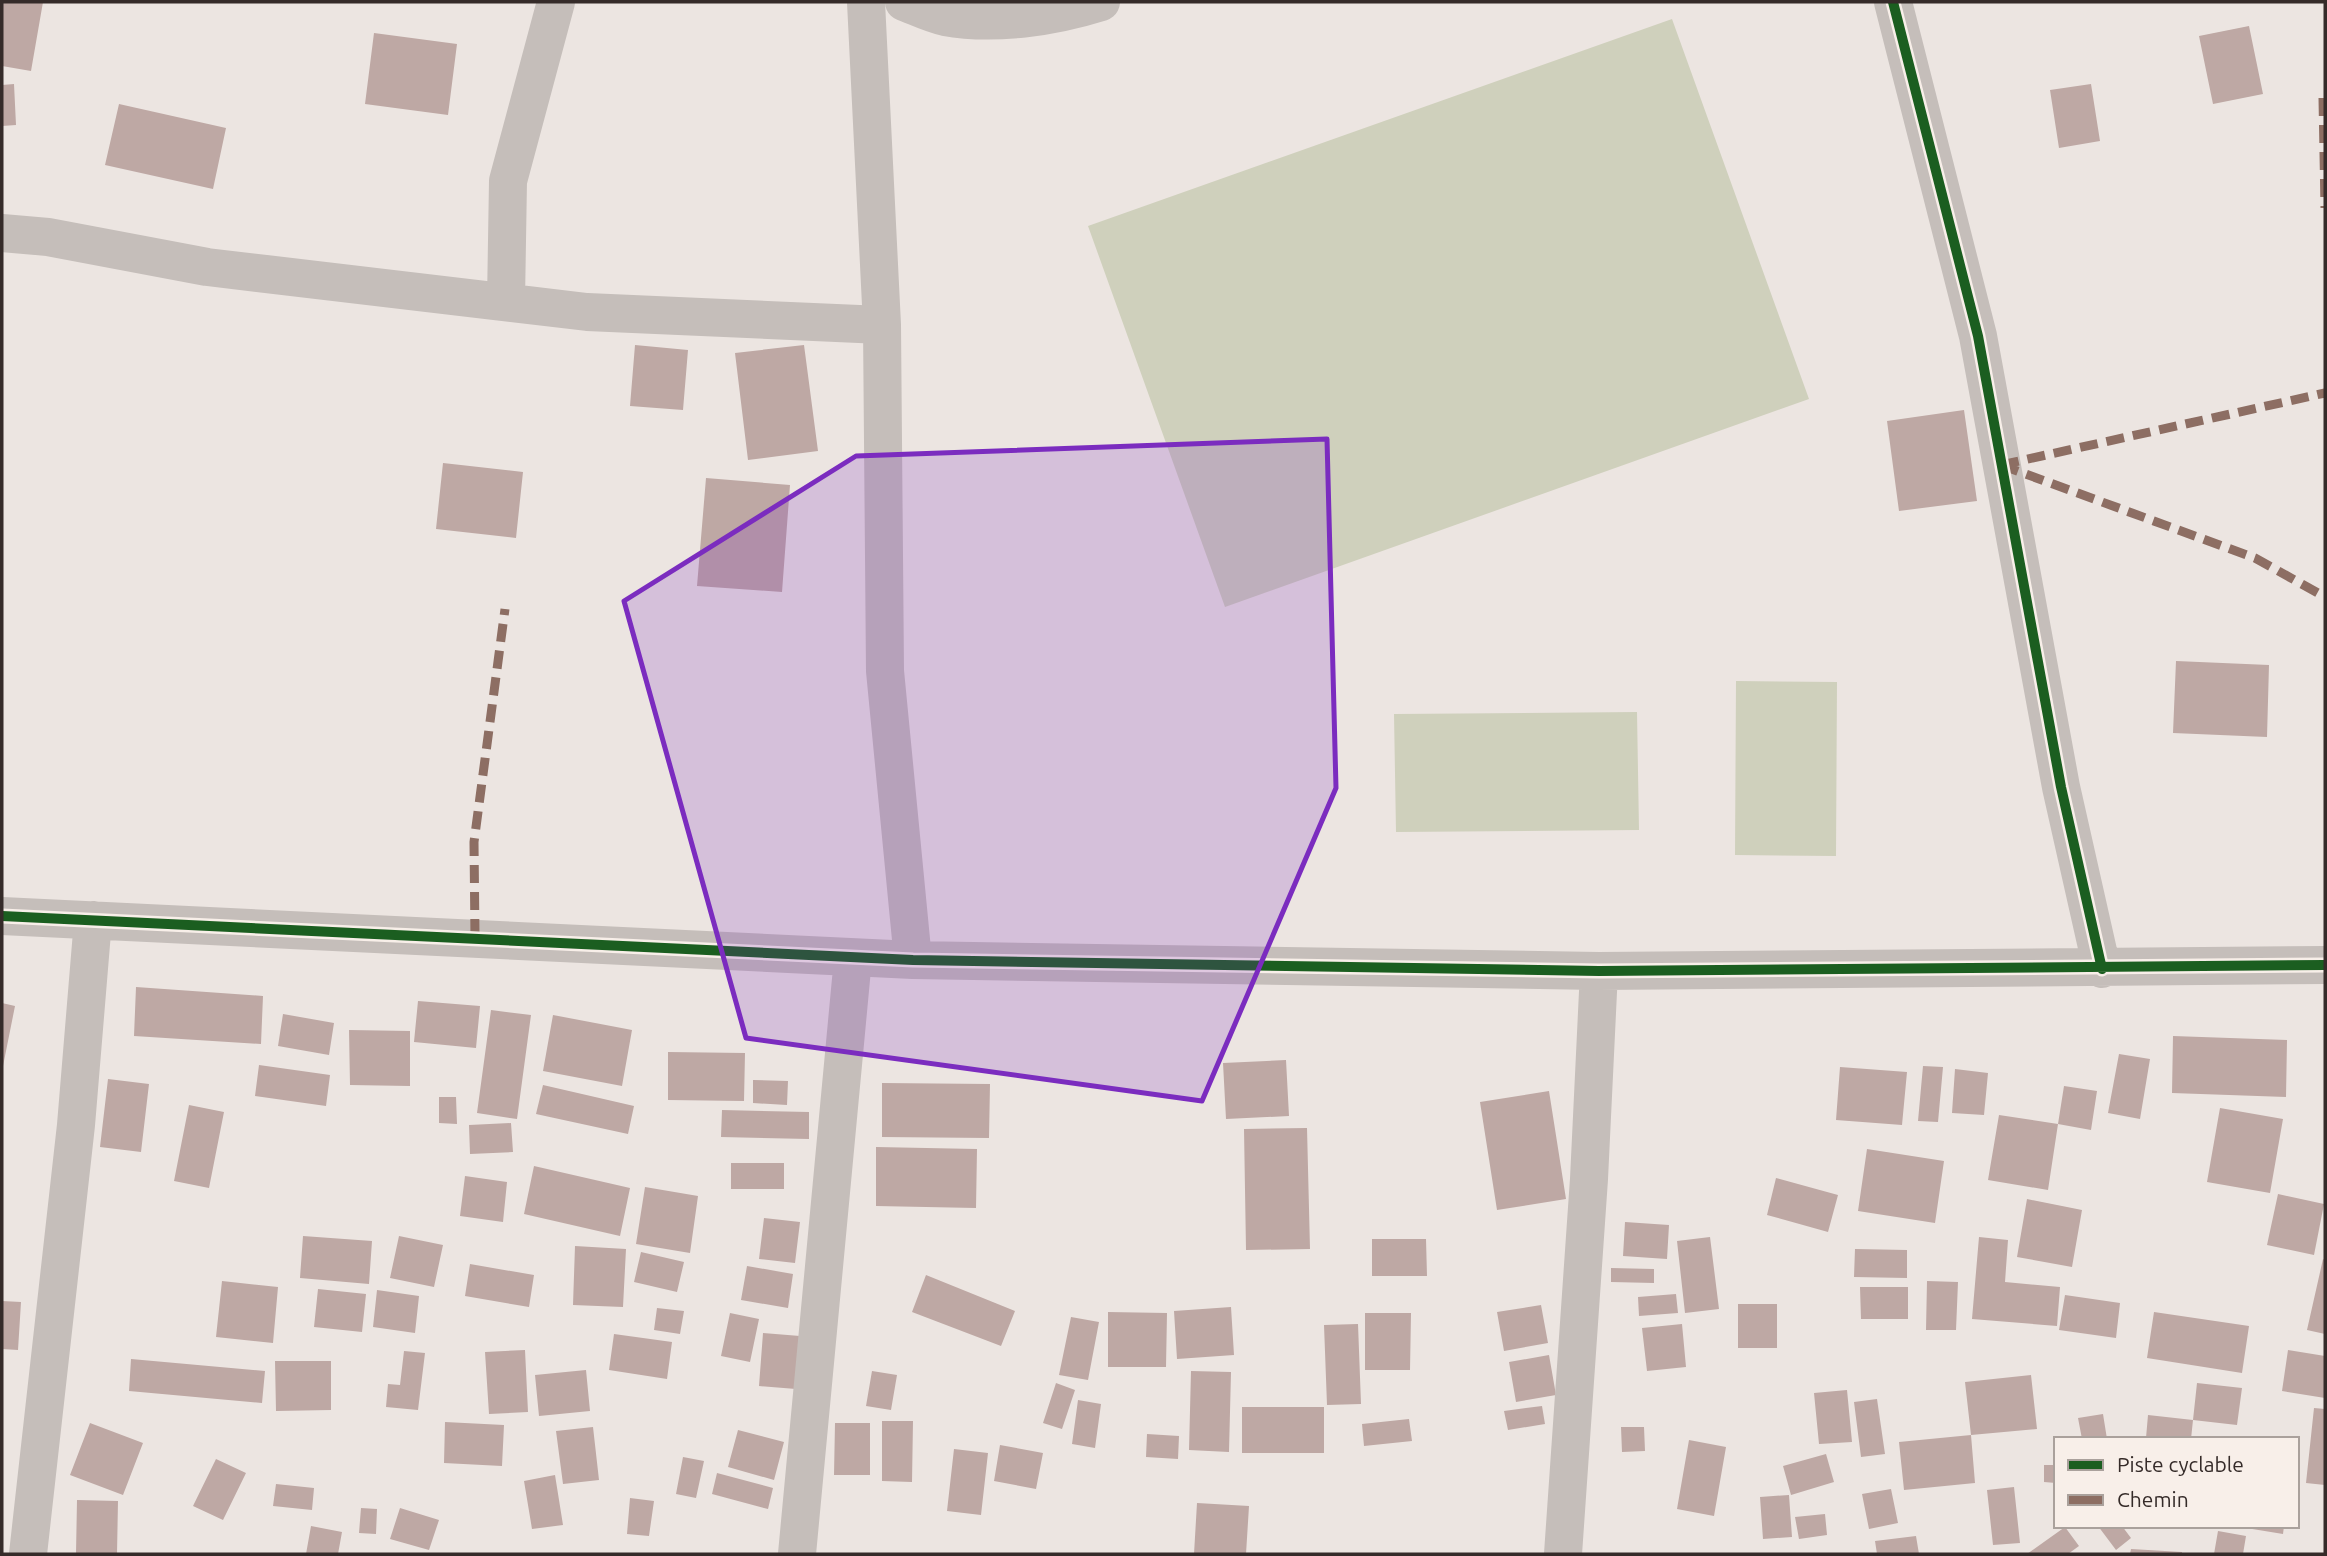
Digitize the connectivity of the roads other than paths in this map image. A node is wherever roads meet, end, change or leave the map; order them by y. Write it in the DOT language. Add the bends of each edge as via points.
graph roads {
  1 [pos="556,2"];
  2 [pos="866,2"];
  3 [pos="904,2"];
  4 [pos="1101,2"];
  5 [pos="1894,2"];
  6 [pos="2,233"];
  7 [pos="506,302"];
  8 [pos="882,325"];
  9 [pos="2,916"];
  10 [pos="93,920"];
  11 [pos="853,958"];
  12 [pos="913,960"];
  13 [pos="2325,965"];
  14 [pos="2102,969"];
  15 [pos="1599,971"];
  16 [pos="28,1554"];
  17 [pos="797,1554"];
  18 [pos="1563,1554"];
  1 -- 7 [label="street" via="508,181"];
  2 -- 8 [label="street"];
  3 -- 4 [label="street" via="944,17 1008,20"];
  5 -- 14 [label="street" via="1978,336 2061,788"];
  6 -- 7 [label="street" via="48,237 207,267"];
  7 -- 8 [label="street" via="587,312"];
  8 -- 12 [label="street" via="886,671"];
  9 -- 10 [label="street"];
  10 -- 11 [label="street"];
  10 -- 16 [label="street" via="76,1125"];
  11 -- 12 [label="street"];
  11 -- 17 [label="street"];
  12 -- 15 [label="street"];
  13 -- 14 [label="street"];
  14 -- 15 [label="street"];
  15 -- 18 [label="street"];
}
